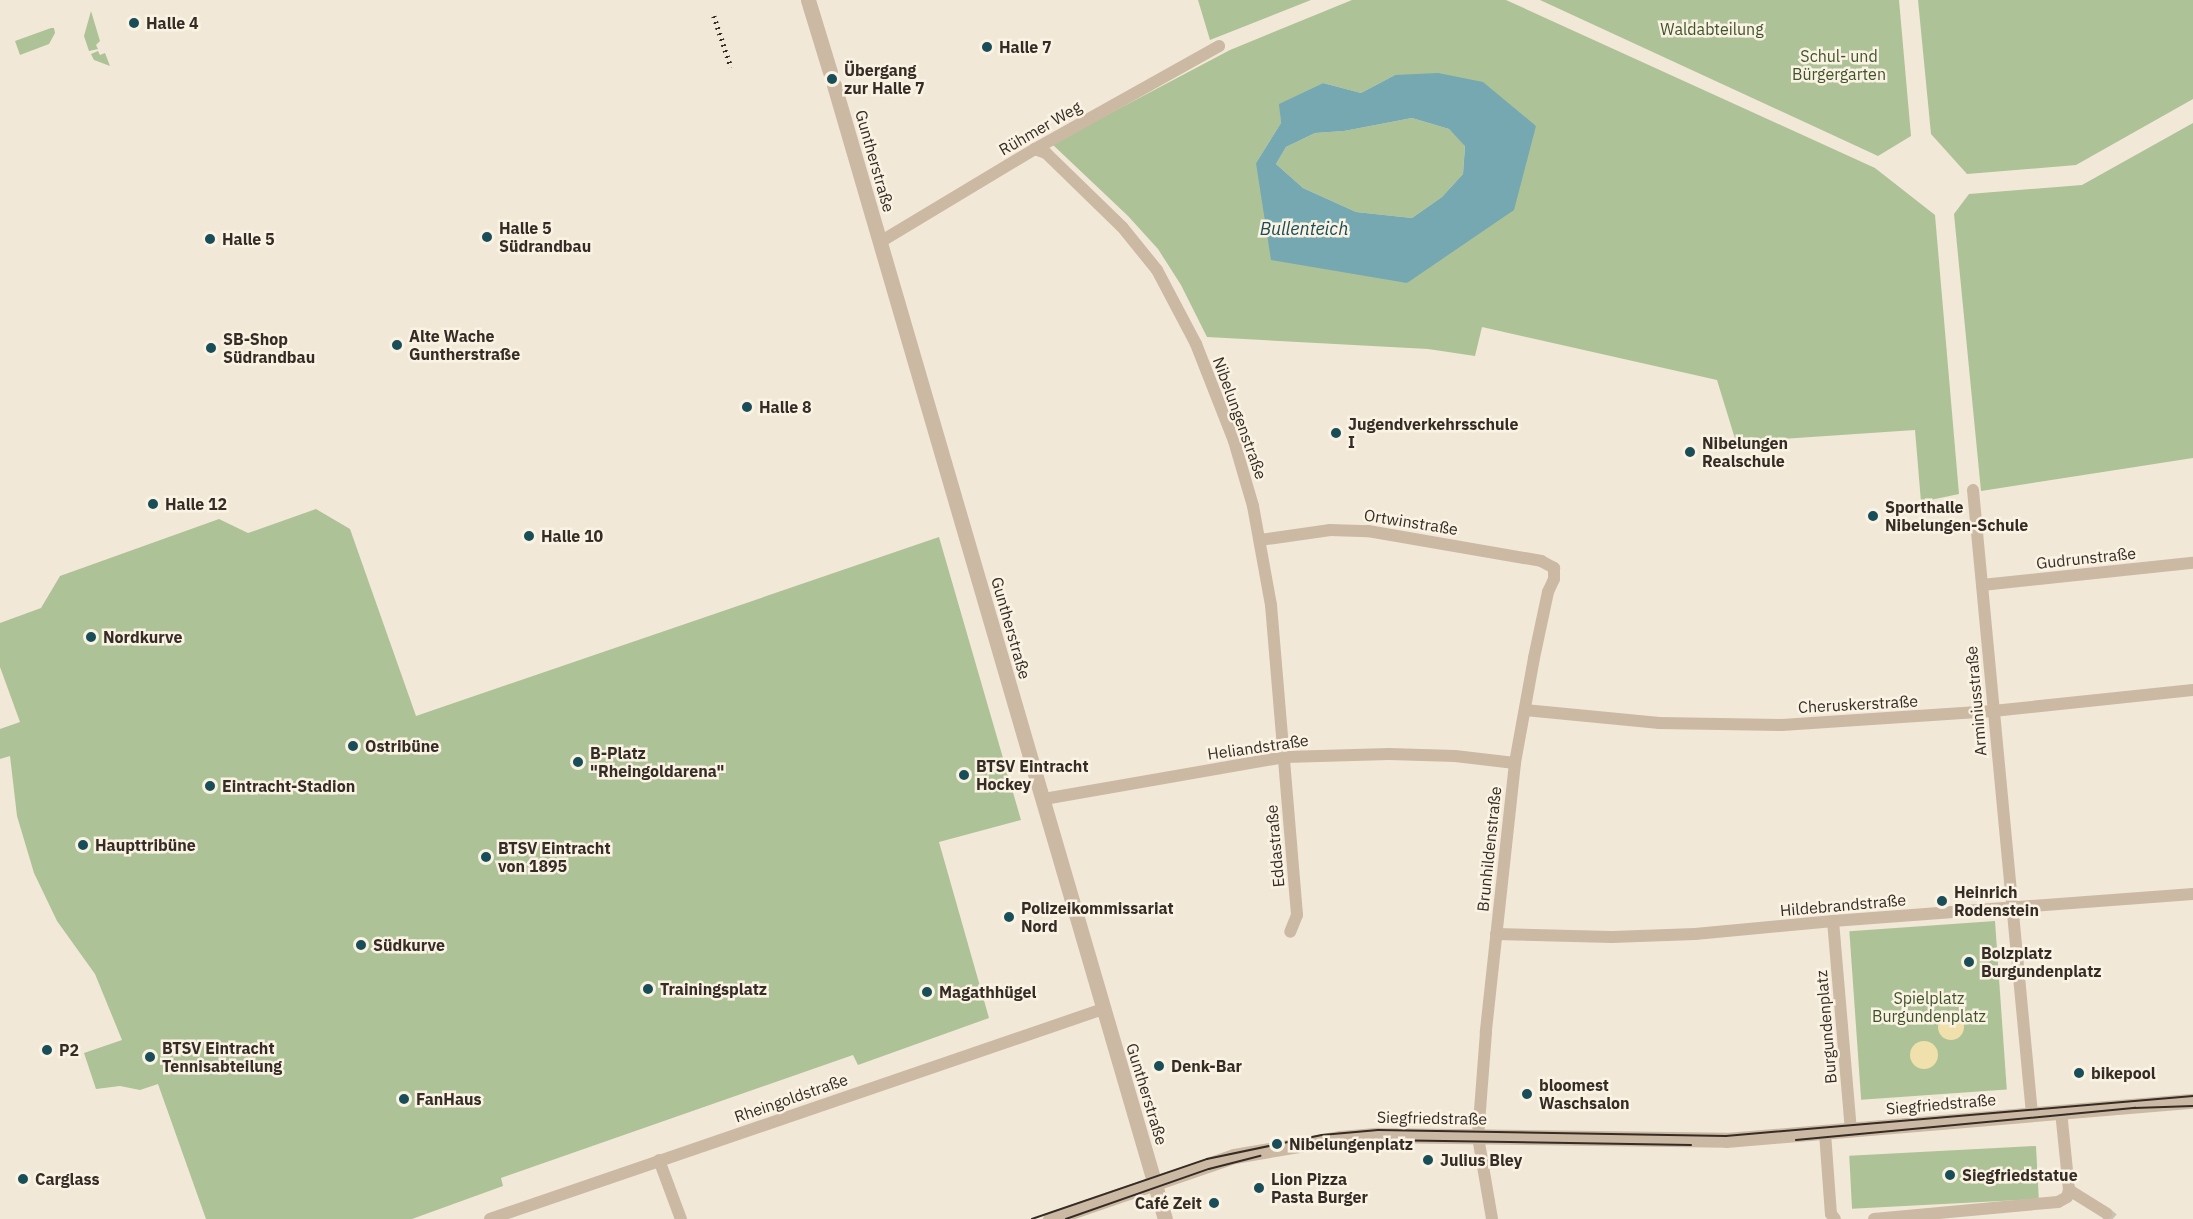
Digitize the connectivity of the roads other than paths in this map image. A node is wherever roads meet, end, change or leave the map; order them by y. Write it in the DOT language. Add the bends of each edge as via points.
graph roads {
  1 [pos="808,0"];
  2 [pos="1219,46"];
  3 [pos="1035,149"];
  4 [pos="880,242"];
  5 [pos="1973,490"];
  6 [pos="1260,540"];
  7 [pos="2193,563"];
  8 [pos="1554,568"];
  9 [pos="1982,585"];
  10 [pos="2193,690"];
  11 [pos="1525,710"];
  12 [pos="1994,711"];
  13 [pos="1285,757"];
  14 [pos="1515,763"];
  15 [pos="1044,799"];
  16 [pos="2193,894"];
  17 [pos="2012,909"];
  18 [pos="1833,921"];
  19 [pos="1290,932"];
  20 [pos="1496,934"];
  21 [pos="1103,1009"];
  22 [pos="2193,1101"];
  23 [pos="2061,1111"];
  24 [pos="2032,1114"];
  25 [pos="1851,1130"];
  26 [pos="1825,1133"];
  27 [pos="1478,1137"];
  28 [pos="659,1160"];
  29 [pos="1155,1181"];
  30 [pos="2069,1190"];
  31 [pos="2106,1213"];
  32 [pos="1831,1217"];
  33 [pos="490,1219"];
  34 [pos="681,1219"];
  35 [pos="1050,1219"];
  36 [pos="1165,1219"];
  37 [pos="1492,1219"];
  38 [pos="1874,1219"];
  1 -- 4 [label="street, Guntherstraße"];
  2 -- 3 [label="street, Rühmer Weg"];
  3 -- 4 [label="street, Rühmer Weg"];
  3 -- 6 [label="street, Nibelungenstraße" via="1046,153 1143,249 1173,296 1231,432"];
  4 -- 15 [label="street, Guntherstraße"];
  5 -- 9 [label="street, Arminiusstraße"];
  6 -- 8 [label="street, Ortwinstraße" via="1329,530 1368,531 1541,561"];
  6 -- 13 [label="street, Nibelungenstraße" via="1272,615"];
  7 -- 9 [label="street, Gudrunstraße"];
  8 -- 11 [label="street, Brunhildenstraße"];
  9 -- 12 [label="street, Arminiusstraße"];
  10 -- 12 [label="street, Cheruskerstraße"];
  11 -- 12 [label="street, Cheruskerstraße" via="1659,723 1772,725"];
  11 -- 14 [label="street, Brunhildenstraße"];
  12 -- 17 [label="street, Arminiusstraße"];
  13 -- 14 [label="street, Heliandstraße" via="1396,754"];
  13 -- 15 [label="street, Heliandstraße"];
  13 -- 19 [label="street, Eddastraße" via="1297,915"];
  14 -- 20 [label="street, Brunhildenstraße"];
  15 -- 21 [label="street, Guntherstraße"];
  16 -- 17 [label="street, Hildebrandstraße"];
  17 -- 18 [label="street, Hildebrandstraße"];
  17 -- 24 [label="street"];
  18 -- 20 [label="street, Hildebrandstraße" via="1766,929 1612,937"];
  18 -- 25 [label="street, Burgundenplatz"];
  20 -- 27 [label="street, Brunhildenstraße"];
  21 -- 28 [label="street, Rheingoldstraße"];
  21 -- 29 [label="street, Guntherstraße"];
  22 -- 23 [label="street, Siegfriedstraße"];
  23 -- 24 [label="street, Siegfriedstraße"];
  23 -- 30 [label="street"];
  24 -- 25 [label="street, Siegfriedstraße"];
  25 -- 26 [label="street, Siegfriedstraße"];
  26 -- 27 [label="street, Siegfriedstraße" via="1726,1140"];
  26 -- 32 [label="street"];
  27 -- 29 [label="street, Siegfriedstraße" via="1378,1135 1299,1143 1234,1156"];
  27 -- 37 [label="street, Brunhildenstraße"];
  28 -- 33 [label="street, Rheingoldstraße"];
  28 -- 34 [label="street"];
  29 -- 35 [label="street, Siegfriedstraße"];
  29 -- 36 [label="street"];
  30 -- 31 [label="street"];
  30 -- 38 [label="street" via="2067,1197 2058,1202"];
}
